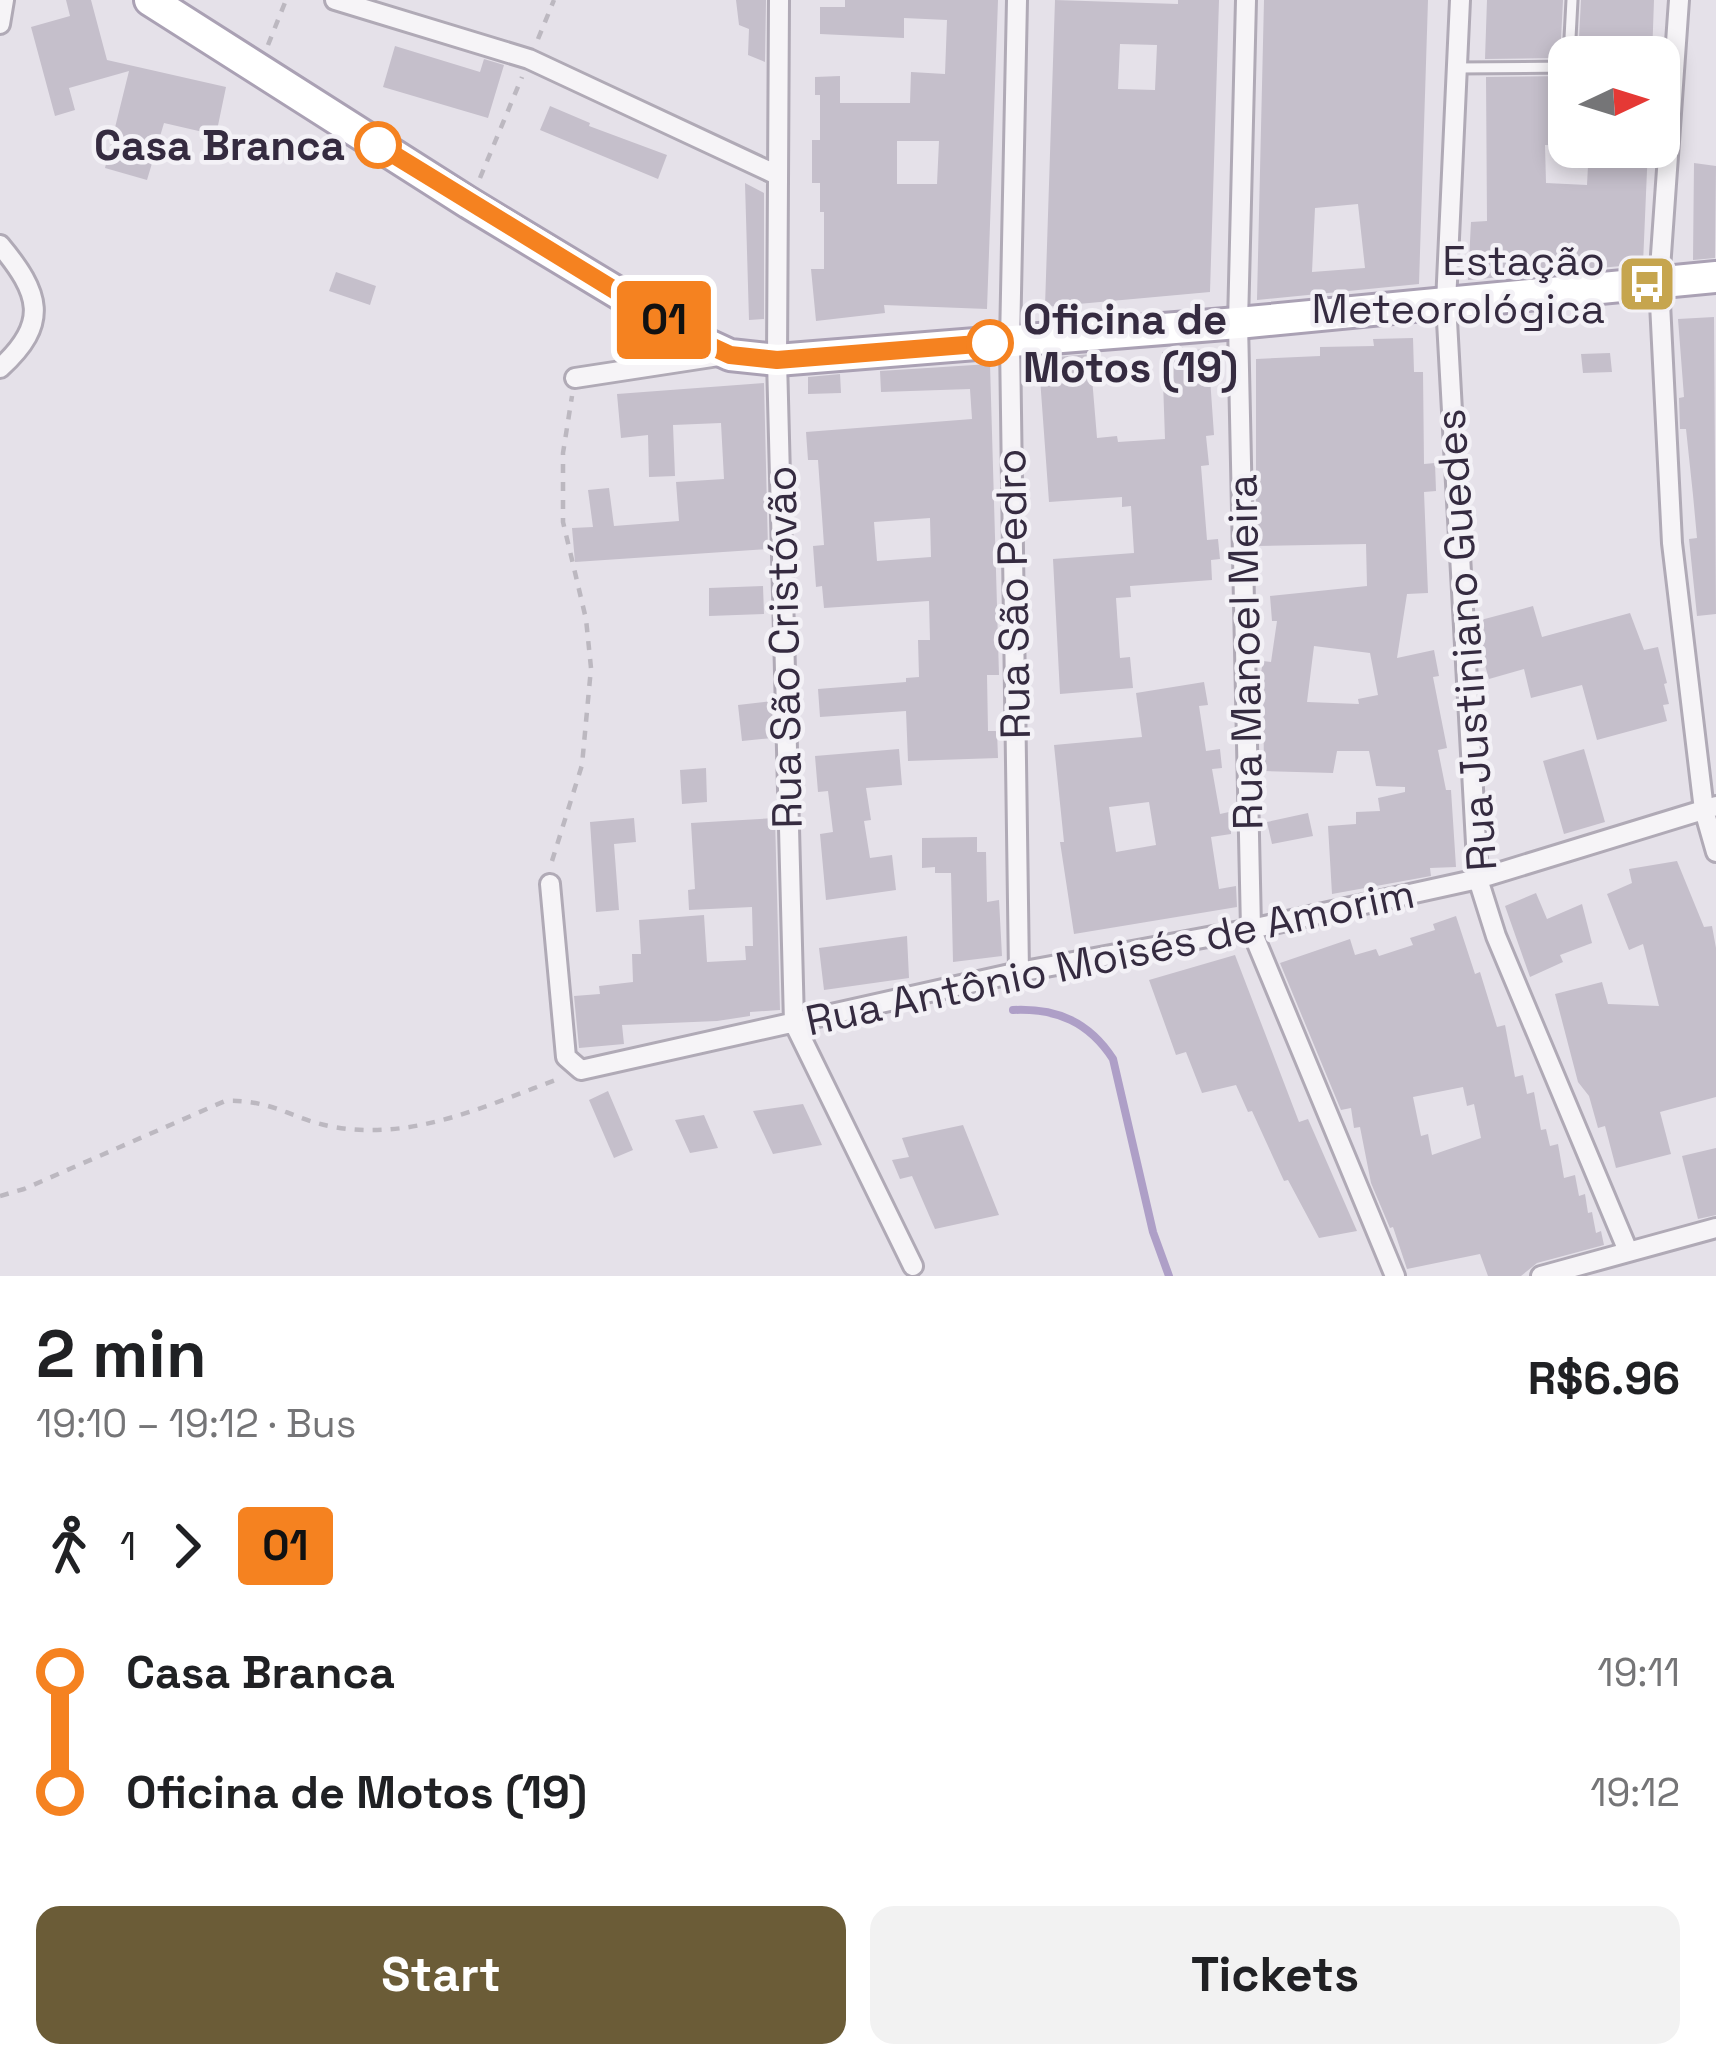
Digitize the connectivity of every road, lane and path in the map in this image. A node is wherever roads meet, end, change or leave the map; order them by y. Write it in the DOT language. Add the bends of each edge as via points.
graph roads {
  1 [pos="4,0"];
  2 [pos="150,0"];
  3 [pos="286,0"];
  4 [pos="335,0"];
  5 [pos="554,0"];
  6 [pos="779,0"];
  7 [pos="1018,0"];
  8 [pos="1246,0"];
  9 [pos="1460,0"];
  10 [pos="1572,0"];
  11 [pos="1679,0"];
  12 [pos="0,24"];
  13 [pos="1571,36"];
  14 [pos="1673,36"];
  15 [pos="530,59"];
  16 [pos="1548,67"];
  17 [pos="259,68"];
  18 [pos="1456,68"];
  19 [pos="1663,168"];
  20 [pos="775,174"];
  21 [pos="470,203"];
  22 [pos="0,245"];
  23 [pos="1716,278"];
  24 [pos="1659,283"];
  25 [pos="1446,303"];
  26 [pos="1238,323"];
  27 [pos="1010,342"];
  28 [pos="730,355"];
  29 [pos="777,360"];
  30 [pos="0,368"];
  31 [pos="575,378"];
  32 [pos="1710,808"];
  33 [pos="1716,852"];
  34 [pos="1478,879"];
  35 [pos="550,884"];
  36 [pos="1251,929"];
  37 [pos="1018,972"];
  38 [pos="794,1023"];
  39 [pos="581,1070"];
  40 [pos="0,1196"];
  41 [pos="1716,1228"];
  42 [pos="1628,1251"];
  43 [pos="913,1266"];
  44 [pos="1395,1276"];
  45 [pos="1541,1276"];
  1 -- 12 [label="street"];
  2 -- 17 [label="main road"];
  3 -- 17 [label="path"];
  4 -- 15 [label="street"];
  5 -- 15 [label="path"];
  6 -- 20 [label="street, Rua São Cristóvão"];
  7 -- 27 [label="street, Rua São Pedro"];
  8 -- 26 [label="street, Rua Manoel Meira"];
  9 -- 18 [label="street, Rua Justiniano Guedes"];
  10 -- 13 [label="lane"];
  11 -- 14 [label="street"];
  15 -- 20 [label="street"];
  15 -- 21 [label="path"];
  16 -- 18 [label="lane"];
  17 -- 21 [label="main road"];
  18 -- 25 [label="street, Rua Justiniano Guedes"];
  19 -- 24 [label="street"];
  20 -- 29 [label="street, Rua São Cristóvão"];
  21 -- 28 [label="main road"];
  22 -- 30 [label="street" via="28,281 34,320 24,346"];
  23 -- 24 [label="main road"];
  24 -- 25 [label="main road"];
  24 -- 32 [label="street" via="1672,543"];
  25 -- 26 [label="main road"];
  25 -- 34 [label="street, Rua Justiniano Guedes"];
  26 -- 27 [label="main road"];
  26 -- 36 [label="street, Rua Manoel Meira"];
  27 -- 29 [label="main road"];
  27 -- 37 [label="street, Rua São Pedro"];
  28 -- 29 [label="main road"];
  28 -- 31 [label="street"];
  29 -- 38 [label="street, Rua São Cristóvão"];
  31 -- 35 [label="path" via="562,521 586,620 589,712"];
  32 -- 33 [label="street"];
  32 -- 34 [label="street, Rua Antônio Moisés de Amorim"];
  34 -- 36 [label="street, Rua Antônio Moisés de Amorim"];
  34 -- 42 [label="street, Rua Justiniano Guedes"];
  35 -- 39 [label="street" via="566,1057"];
  36 -- 37 [label="street, Rua Antônio Moisés de Amorim"];
  36 -- 44 [label="street, Rua Manoel Meira"];
  37 -- 38 [label="street, Rua Antônio Moisés de Amorim"];
  38 -- 39 [label="street, Rua Antônio Moisés de Amorim"];
  38 -- 43 [label="street, Rua São Cristóvão"];
  39 -- 40 [label="path" via="393,1131 331,1126 276,1106 225,1100"];
  41 -- 42 [label="street"];
  42 -- 45 [label="street"];
}
